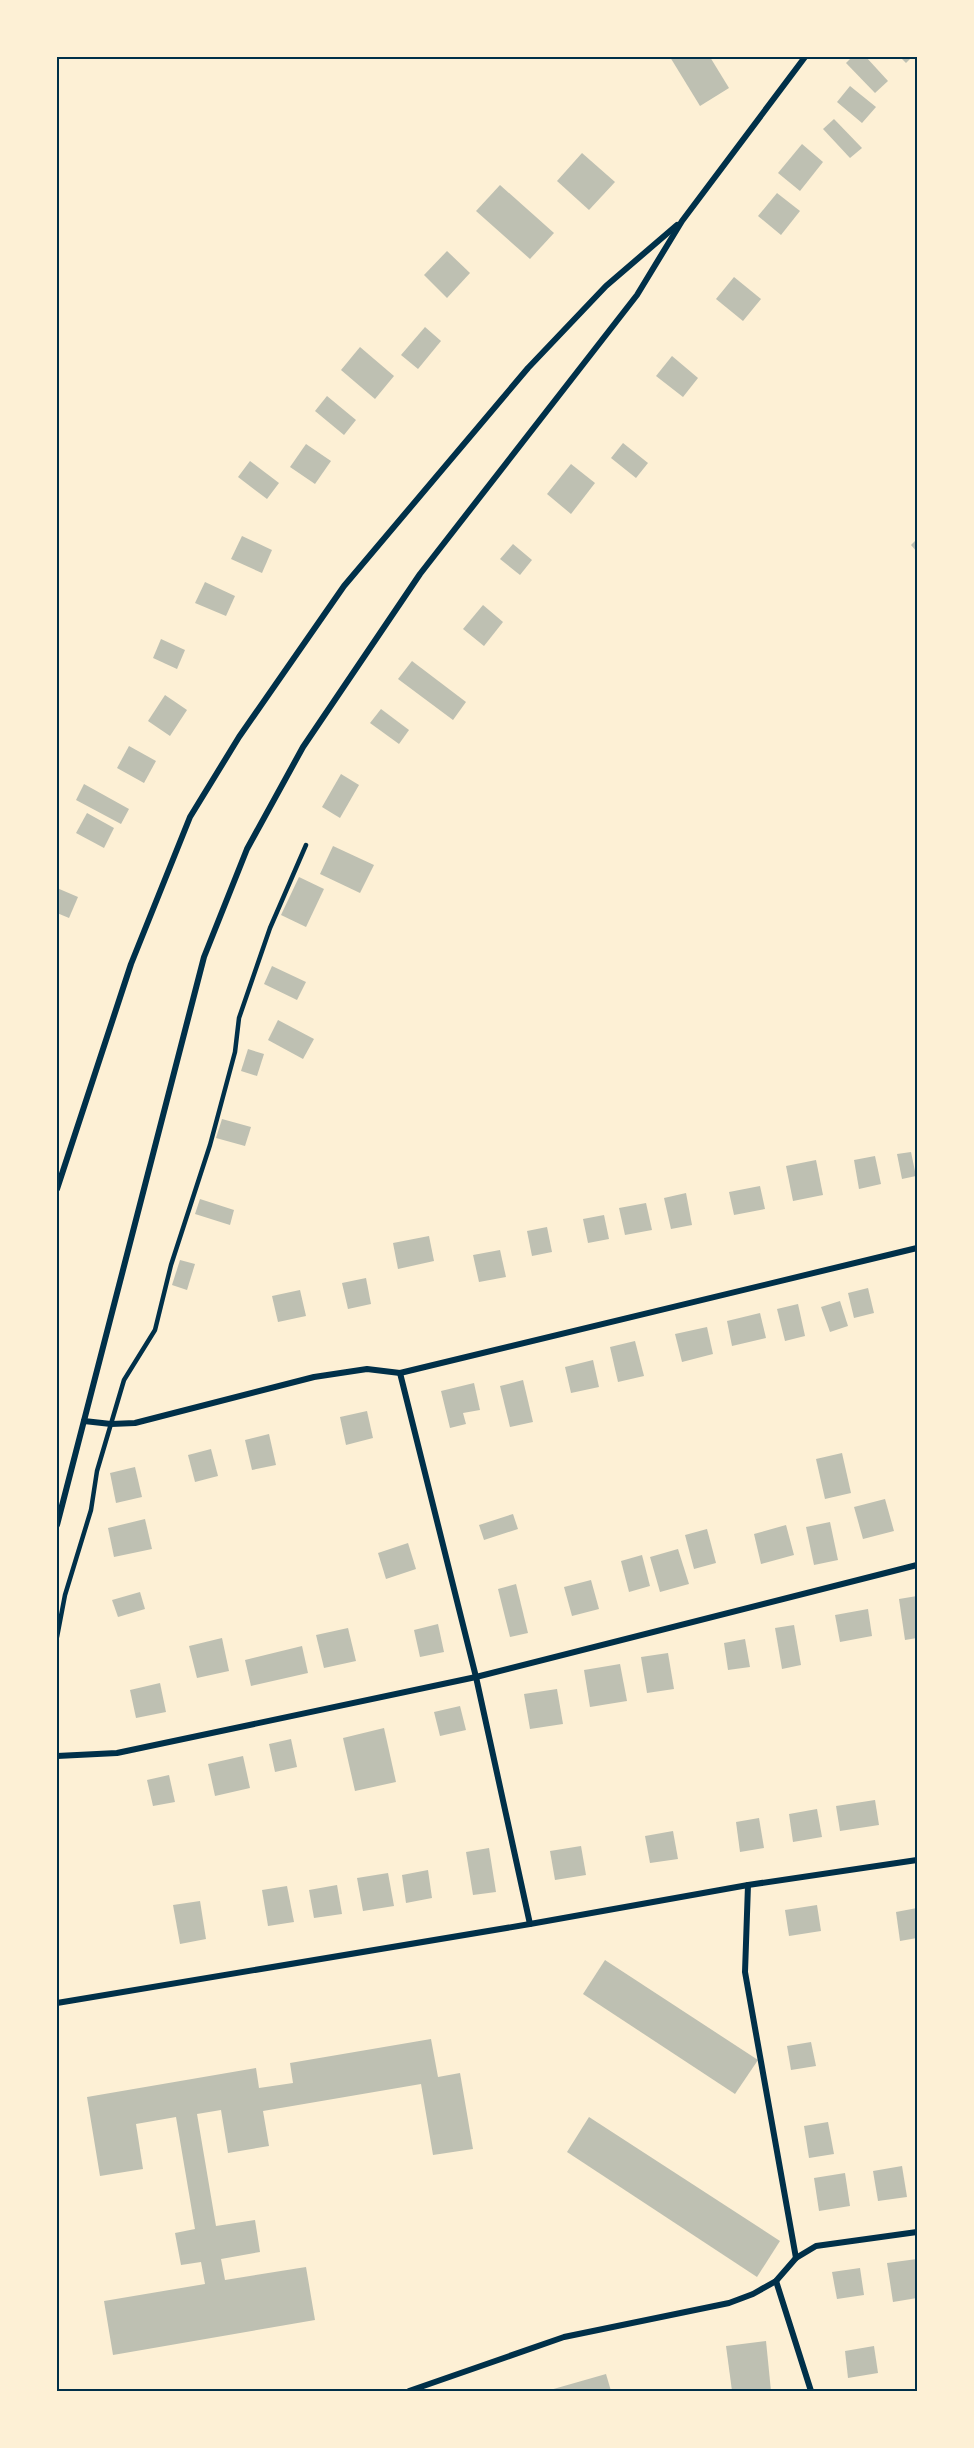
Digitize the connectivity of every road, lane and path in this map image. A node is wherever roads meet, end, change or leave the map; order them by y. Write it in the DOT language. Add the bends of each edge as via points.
graph roads {
  1 [pos="805,57"];
  2 [pos="682,221"];
  3 [pos="306,845"];
  4 [pos="57,1189"];
  5 [pos="917,1248"];
  6 [pos="400,1373"];
  7 [pos="84,1422"];
  8 [pos="111,1424"];
  9 [pos="57,1525"];
  10 [pos="917,1565"];
  11 [pos="57,1637"];
  12 [pos="476,1677"];
  13 [pos="57,1756"];
  14 [pos="917,1860"];
  15 [pos="748,1885"];
  16 [pos="530,1924"];
  17 [pos="57,2003"];
  18 [pos="917,2232"];
  19 [pos="796,2258"];
  20 [pos="776,2281"];
  21 [pos="410,2391"];
  22 [pos="811,2391"];
  1 -- 2 [label="street"];
  2 -- 4 [label="street" via="606,286 528,368 344,586 239,737 190,817 131,964"];
  2 -- 7 [label="street" via="637,295 420,574 303,747 247,849 204,957"];
  3 -- 8 [label="lane" via="270,928 239,1018 230,1072 155,1330 124,1380"];
  5 -- 6 [label="street"];
  6 -- 8 [label="street" via="367,1369 314,1377 135,1423"];
  6 -- 12 [label="street"];
  7 -- 8 [label="street"];
  7 -- 9 [label="street"];
  8 -- 11 [label="lane"];
  10 -- 12 [label="street"];
  12 -- 13 [label="street" via="117,1753"];
  12 -- 16 [label="street"];
  14 -- 15 [label="street"];
  15 -- 16 [label="street"];
  15 -- 19 [label="street" via="745,1972"];
  16 -- 17 [label="street"];
  18 -- 19 [label="street" via="816,2246"];
  19 -- 20 [label="street"];
  20 -- 21 [label="street" via="729,2303 564,2337"];
  20 -- 22 [label="street"];
}
